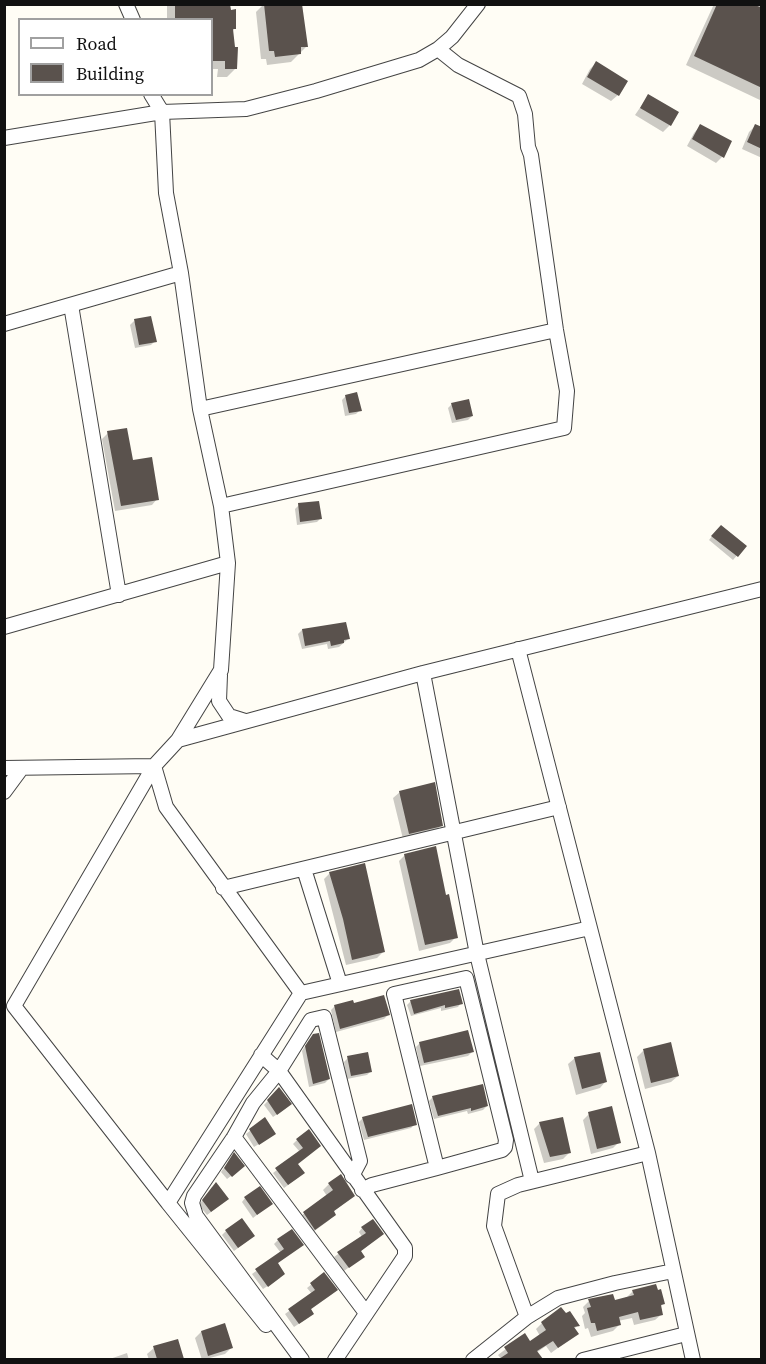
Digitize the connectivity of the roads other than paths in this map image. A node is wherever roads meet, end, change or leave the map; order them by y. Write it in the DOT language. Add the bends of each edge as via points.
graph roads {
  1 [pos="126,4"];
  2 [pos="478,4"];
  3 [pos="132,18"];
  4 [pos="438,49"];
  5 [pos="152,96"];
  6 [pos="162,112"];
  7 [pos="4,138"];
  8 [pos="181,273"];
  9 [pos="71,305"];
  10 [pos="4,324"];
  11 [pos="556,330"];
  12 [pos="200,409"];
  13 [pos="221,506"];
  14 [pos="228,563"];
  15 [pos="762,589"];
  16 [pos="119,595"];
  17 [pos="5,626"];
  18 [pos="518,649"];
  19 [pos="221,670"];
  20 [pos="423,673"];
  21 [pos="245,721"];
  22 [pos="178,740"];
  23 [pos="154,766"];
  24 [pos="4,768"];
  25 [pos="21,769"];
  26 [pos="4,792"];
  27 [pos="559,807"];
  28 [pos="454,832"];
  29 [pos="304,868"];
  30 [pos="223,888"];
  31 [pos="590,928"];
  32 [pos="477,954"];
  33 [pos="340,984"];
  34 [pos="301,993"];
  35 [pos="261,1055"];
  36 [pos="279,1071"];
  37 [pos="234,1137"];
  38 [pos="648,1153"];
  39 [pos="437,1168"];
  40 [pos="352,1176"];
  41 [pos="532,1181"];
  42 [pos="362,1190"];
  43 [pos="168,1203"];
  44 [pos="673,1271"];
  45 [pos="366,1313"];
  46 [pos="526,1317"];
  47 [pos="686,1334"];
  48 [pos="293,1359"];
  49 [pos="302,1359"];
  50 [pos="335,1359"];
  51 [pos="473,1359"];
  52 [pos="583,1359"];
  53 [pos="693,1359"];
  1 -- 3 [label="street"];
  2 -- 4 [label="street"];
  4 -- 6 [label="street" via="398,68 246,110"];
  4 -- 11 [label="street" via="458,65 519,96 525,114"];
  5 -- 6 [label="street"];
  6 -- 7 [label="street"];
  6 -- 8 [label="street" via="166,194"];
  8 -- 9 [label="street"];
  8 -- 12 [label="street"];
  9 -- 10 [label="street"];
  9 -- 16 [label="street"];
  11 -- 12 [label="street"];
  11 -- 13 [label="street" via="567,391 564,428"];
  12 -- 13 [label="street"];
  13 -- 14 [label="street"];
  14 -- 16 [label="street"];
  14 -- 19 [label="street"];
  15 -- 18 [label="street"];
  16 -- 17 [label="street"];
  18 -- 20 [label="street"];
  18 -- 27 [label="street"];
  19 -- 21 [label="street" via="219,701 229,716"];
  19 -- 22 [label="street"];
  20 -- 21 [label="street"];
  20 -- 28 [label="street"];
  21 -- 22 [label="street"];
  22 -- 23 [label="street"];
  23 -- 25 [label="street"];
  23 -- 30 [label="street" via="166,807"];
  23 -- 43 [label="street" via="14,1006"];
  24 -- 25 [label="street"];
  25 -- 26 [label="street"];
  27 -- 28 [label="street"];
  27 -- 31 [label="street"];
  28 -- 29 [label="street"];
  28 -- 32 [label="street"];
  29 -- 30 [label="street"];
  29 -- 33 [label="street"];
  30 -- 34 [label="street"];
  31 -- 32 [label="street"];
  31 -- 38 [label="street"];
  32 -- 33 [label="street"];
  32 -- 41 [label="street"];
  33 -- 34 [label="street"];
  34 -- 35 [label="street"];
  35 -- 36 [label="street"];
  35 -- 43 [label="street"];
  36 -- 37 [label="street" via="253,1103"];
  36 -- 40 [label="street"];
  36 -- 40 [label="street" via="311,1020 324,1017 360,1161"];
  37 -- 45 [label="street"];
  37 -- 49 [label="street" via="194,1196 195,1216"];
  38 -- 41 [label="street"];
  38 -- 44 [label="street"];
  39 -- 39 [label="street" via="502,1150 506,1143 466,978 394,994"];
  39 -- 42 [label="street"];
  40 -- 42 [label="street"];
  41 -- 46 [label="street" via="498,1194 494,1226"];
  42 -- 45 [label="street" via="406,1252"];
  43 -- 48 [label="street"];
  44 -- 46 [label="street" via="558,1298"];
  44 -- 47 [label="street"];
  45 -- 50 [label="street"];
  46 -- 51 [label="street"];
  47 -- 52 [label="street"];
  47 -- 53 [label="street"];
}
